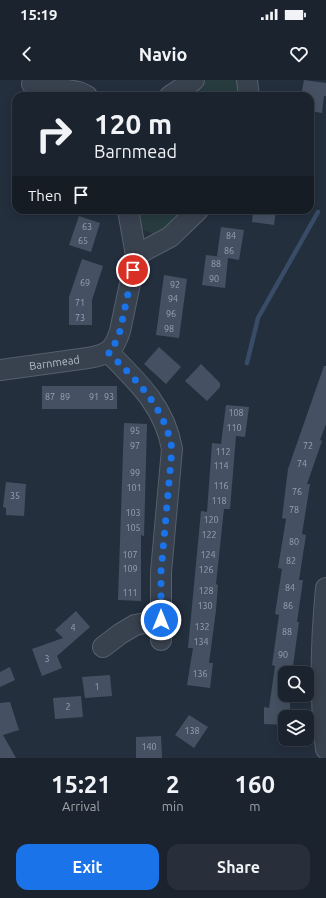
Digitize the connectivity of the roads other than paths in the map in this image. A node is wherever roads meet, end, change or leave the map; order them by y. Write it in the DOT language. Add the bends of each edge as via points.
graph roads {
  1 [pos="194,80"];
  2 [pos="247,80"];
  3 [pos="32,84"];
  4 [pos="79,92"];
  5 [pos="176,92"];
  6 [pos="248,92"];
  7 [pos="129,214"];
  8 [pos="194,214"];
  9 [pos="136,255"];
  10 [pos="108,352"];
  11 [pos="0,370"];
  12 [pos="326,588"];
  13 [pos="161,620"];
  14 [pos="160,640"];
  15 [pos="103,648"];
  16 [pos="326,749"];
  1 -- 5 [label="street"];
  2 -- 6 [label="street"];
  3 -- 4 [label="street"];
  7 -- 9 [label="street"];
  8 -- 9 [label="street" via="170,237"];
  9 -- 10 [label="street" via="120,331"];
  10 -- 11 [label="street, Barnmead" via="101,356"];
  10 -- 13 [label="street" via="155,403 169,434 172,449 161,572"];
  12 -- 16 [label="street" via="321,713"];
  13 -- 14 [label="street"];
  13 -- 15 [label="street" via="135,625"];
}
